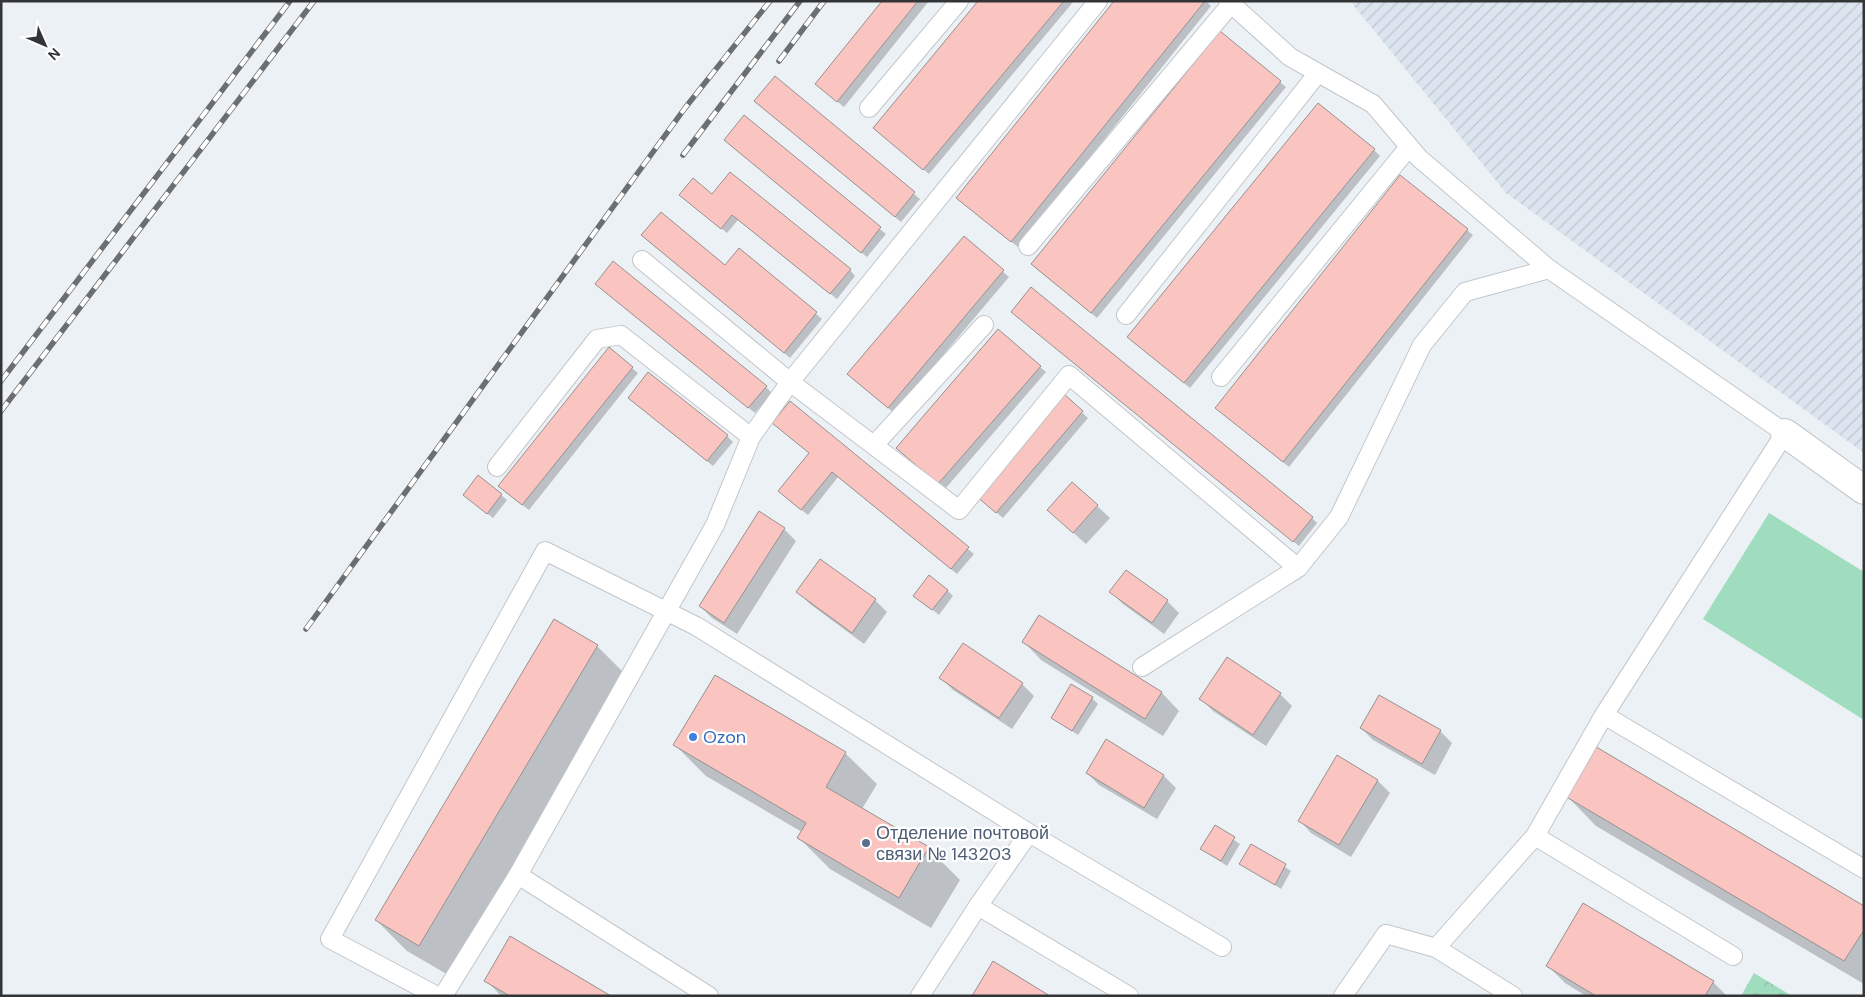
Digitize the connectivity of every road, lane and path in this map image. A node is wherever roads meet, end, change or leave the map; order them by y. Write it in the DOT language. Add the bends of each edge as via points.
graph roads {
  1 [pos="959,1"];
  2 [pos="1098,1"];
  3 [pos="1229,3"];
  4 [pos="1318,73"];
  5 [pos="869,108"];
  6 [pos="1409,147"];
  7 [pos="1028,246"];
  8 [pos="642,260"];
  9 [pos="1549,269"];
  10 [pos="1126,315"];
  11 [pos="984,325"];
  12 [pos="1221,377"];
  13 [pos="790,382"];
  14 [pos="1785,433"];
  15 [pos="751,438"];
  16 [pos="874,445"];
  17 [pos="497,467"];
  18 [pos="1864,490"];
  19 [pos="1298,568"];
  20 [pos="665,612"];
  21 [pos="1142,666"];
  22 [pos="1604,716"];
  23 [pos="1029,833"];
  24 [pos="1535,836"];
  25 [pos="1864,869"];
  26 [pos="518,875"];
  27 [pos="978,906"];
  28 [pos="1222,947"];
  29 [pos="1436,948"];
  30 [pos="1733,956"];
  31 [pos="437,996"];
  32 [pos="443,996"];
  33 [pos="709,996"];
  34 [pos="920,996"];
  35 [pos="1128,996"];
  36 [pos="1343,996"];
  37 [pos="1513,996"];
  1 -- 5 [label="lane"];
  2 -- 13 [label="lane"];
  3 -- 4 [label="lane" via="1290,57"];
  3 -- 7 [label="lane"];
  4 -- 6 [label="lane" via="1373,104"];
  4 -- 10 [label="lane"];
  6 -- 9 [label="lane"];
  6 -- 12 [label="lane"];
  8 -- 13 [label="lane"];
  9 -- 14 [label="lane"];
  9 -- 19 [label="lane" via="1465,292 1422,345 1339,517"];
  11 -- 16 [label="lane"];
  13 -- 15 [label="lane"];
  13 -- 16 [label="lane"];
  14 -- 18 [label="street"];
  14 -- 22 [label="lane"];
  15 -- 17 [label="lane" via="621,335 597,339"];
  15 -- 20 [label="lane" via="716,526"];
  16 -- 19 [label="lane" via="959,510 1069,376"];
  19 -- 21 [label="lane"];
  20 -- 23 [label="lane" via="696,626"];
  20 -- 26 [label="lane"];
  20 -- 31 [label="lane" via="545,551 330,939"];
  22 -- 24 [label="lane"];
  22 -- 25 [label="lane"];
  23 -- 27 [label="lane"];
  23 -- 28 [label="lane"];
  24 -- 29 [label="lane"];
  24 -- 30 [label="lane"];
  26 -- 32 [label="lane"];
  26 -- 33 [label="lane"];
  27 -- 34 [label="lane"];
  27 -- 35 [label="lane"];
  29 -- 36 [label="lane" via="1386,934"];
  29 -- 37 [label="lane"];
}
